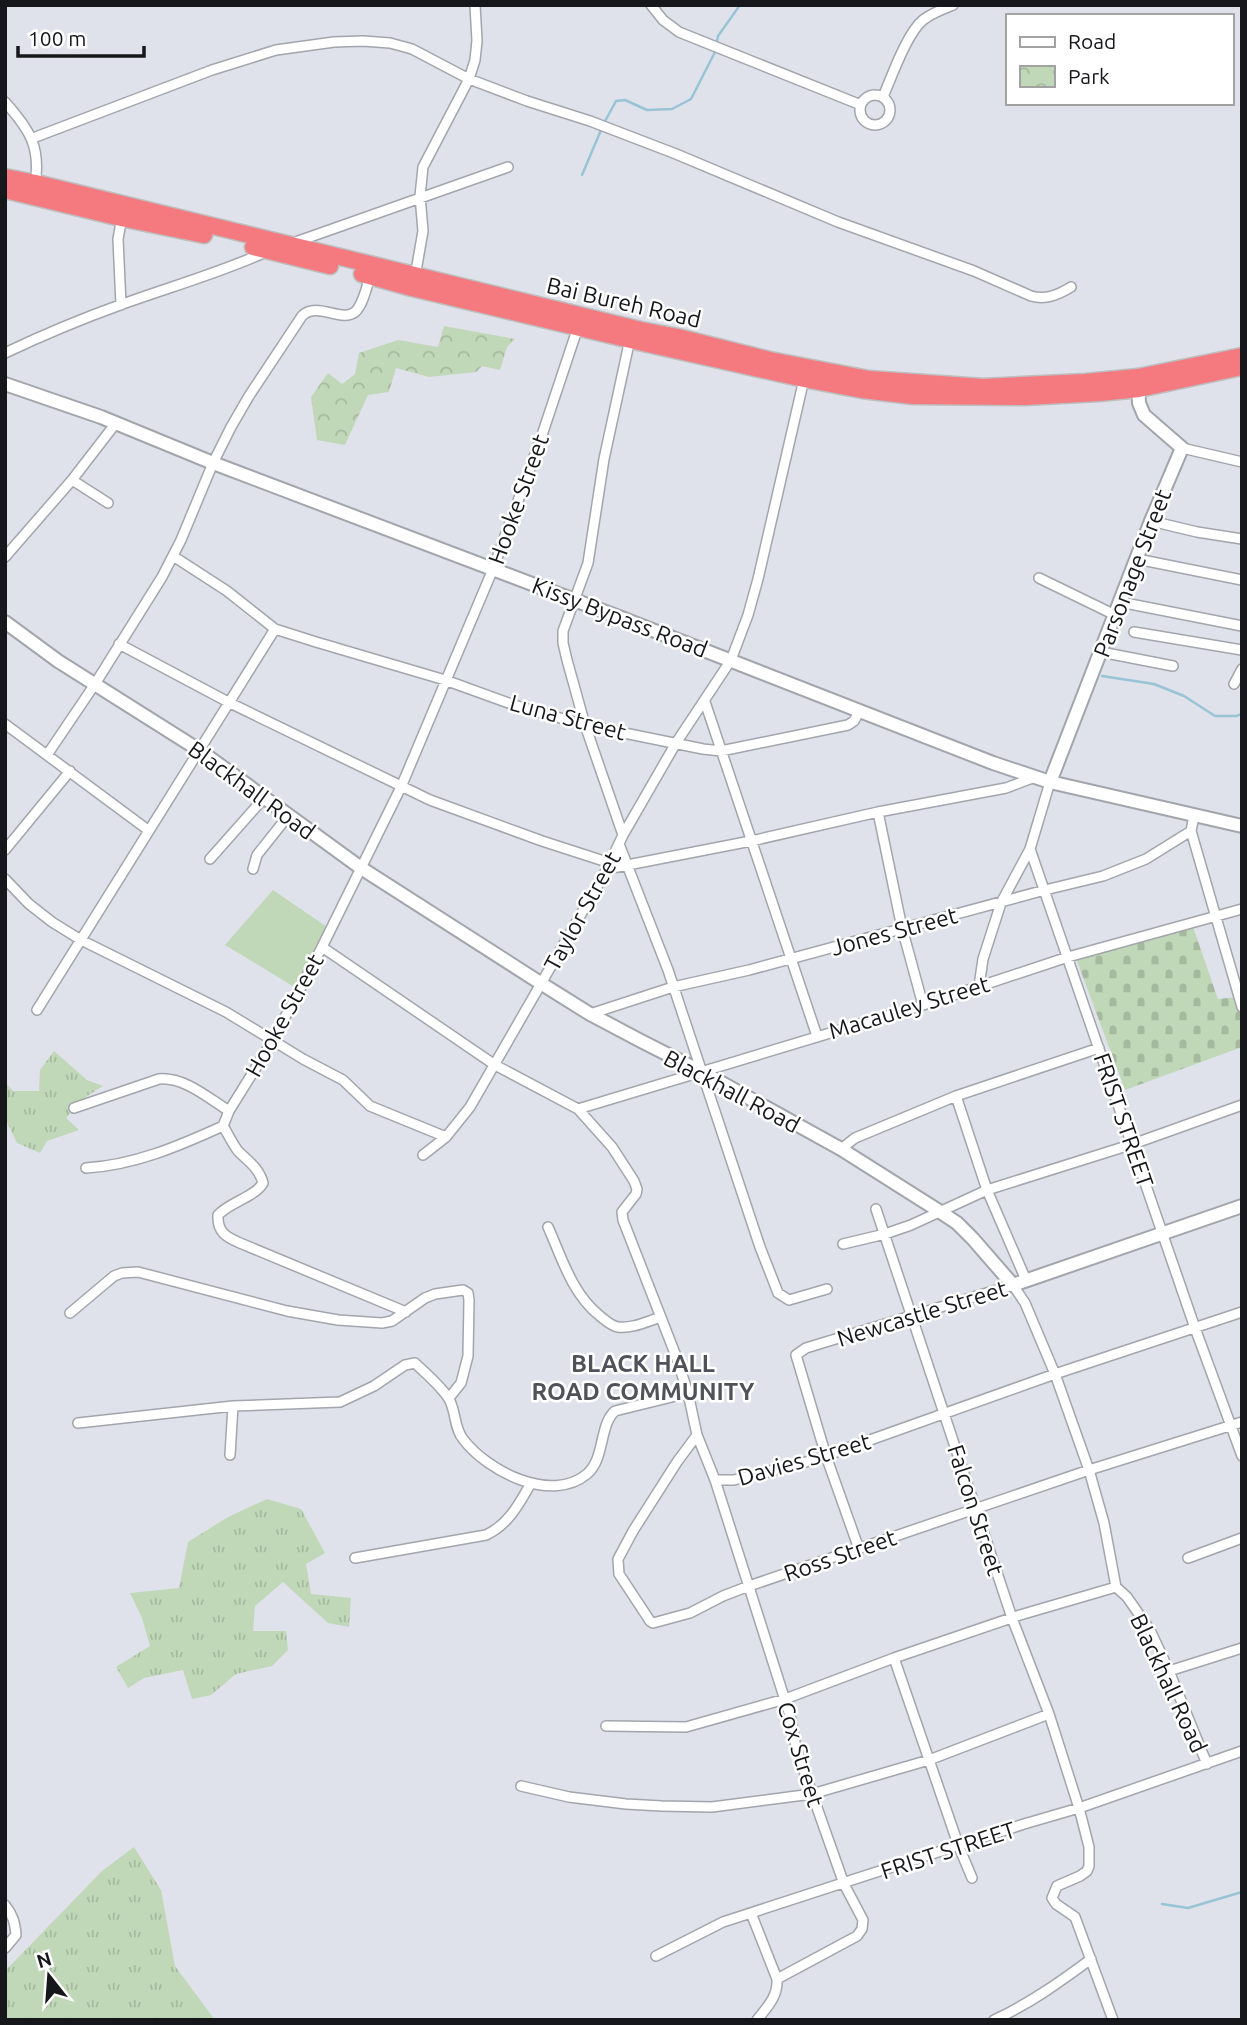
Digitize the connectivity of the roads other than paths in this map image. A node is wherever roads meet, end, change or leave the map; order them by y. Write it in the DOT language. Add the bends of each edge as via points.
graph roads {
  1 [pos="475,5"];
  2 [pos="651,5"];
  3 [pos="953,5"];
  4 [pos="469,79"];
  5 [pos="883,97"];
  6 [pos="5,102"];
  7 [pos="861,105"];
  8 [pos="33,138"];
  9 [pos="508,167"];
  10 [pos="5,177"];
  11 [pos="34,189"];
  12 [pos="5,190"];
  13 [pos="420,196"];
  14 [pos="123,211"];
  15 [pos="288,244"];
  16 [pos="269,251"];
  17 [pos="370,276"];
  18 [pos="414,282"];
  19 [pos="1071,288"];
  20 [pos="121,305"];
  21 [pos="578,327"];
  22 [pos="630,339"];
  23 [pos="5,353"];
  24 [pos="1242,355"];
  25 [pos="1242,367"];
  26 [pos="804,379"];
  27 [pos="1138,383"];
  28 [pos="5,384"];
  29 [pos="116,423"];
  30 [pos="1182,448"];
  31 [pos="1242,462"];
  32 [pos="212,465"];
  33 [pos="72,480"];
  34 [pos="108,503"];
  35 [pos="1151,522"];
  36 [pos="1242,539"];
  37 [pos="173,556"];
  38 [pos="5,557"];
  39 [pos="1137,559"];
  40 [pos="493,569"];
  41 [pos="1039,578"];
  42 [pos="1242,580"];
  43 [pos="575,600"];
  44 [pos="1120,602"];
  45 [pos="1115,615"];
  46 [pos="5,622"];
  47 [pos="1242,626"];
  48 [pos="275,629"];
  49 [pos="1134,632"];
  50 [pos="120,644"];
  51 [pos="1242,650"];
  52 [pos="1101,652"];
  53 [pos="731,660"];
  54 [pos="1173,666"];
  55 [pos="1242,669"];
  56 [pos="445,680"];
  57 [pos="95,684"];
  58 [pos="1234,684"];
  59 [pos="705,702"];
  60 [pos="230,703"];
  61 [pos="860,710"];
  62 [pos="5,724"];
  63 [pos="585,725"];
  64 [pos="676,743"];
  65 [pos="199,750"];
  66 [pos="721,751"];
  67 [pos="47,755"];
  68 [pos="70,771"];
  69 [pos="1035,777"];
  70 [pos="1050,782"];
  71 [pos="401,787"];
  72 [pos="264,798"];
  73 [pos="878,812"];
  74 [pos="288,816"];
  75 [pos="1194,816"];
  76 [pos="1242,827"];
  77 [pos="148,830"];
  78 [pos="1191,831"];
  79 [pos="621,839"];
  80 [pos="751,841"];
  81 [pos="1030,849"];
  82 [pos="5,850"];
  83 [pos="211,859"];
  84 [pos="628,865"];
  85 [pos="609,866"];
  86 [pos="361,868"];
  87 [pos="253,869"];
  88 [pos="5,879"];
  89 [pos="1045,890"];
  90 [pos="1001,903"];
  91 [pos="1242,909"];
  92 [pos="1216,916"];
  93 [pos="902,928"];
  94 [pos="81,940"];
  95 [pos="322,947"];
  96 [pos="1068,957"];
  97 [pos="791,959"];
  98 [pos="542,984"];
  99 [pos="979,986"];
  100 [pos="673,987"];
  101 [pos="1240,994"];
  102 [pos="923,1005"];
  103 [pos="1242,1007"];
  104 [pos="37,1010"];
  105 [pos="590,1013"];
  106 [pos="817,1036"];
  107 [pos="273,1040"];
  108 [pos="1099,1048"];
  109 [pos="495,1065"];
  110 [pos="702,1072"];
  111 [pos="956,1096"];
  112 [pos="1242,1105"];
  113 [pos="74,1108"];
  114 [pos="578,1109"];
  115 [pos="229,1111"];
  116 [pos="223,1126"];
  117 [pos="446,1137"];
  118 [pos="1133,1144"];
  119 [pos="841,1149"];
  120 [pos="423,1155"];
  121 [pos="86,1168"];
  122 [pos="988,1190"];
  123 [pos="1242,1206"];
  124 [pos="876,1209"];
  125 [pos="939,1211"];
  126 [pos="548,1227"];
  127 [pos="1163,1233"];
  128 [pos="885,1234"];
  129 [pos="843,1244"];
  130 [pos="1026,1280"];
  131 [pos="1013,1285"];
  132 [pos="827,1289"];
  133 [pos="406,1312"];
  134 [pos="1242,1312"];
  135 [pos="71,1313"];
  136 [pos="911,1316"];
  137 [pos="661,1317"];
  138 [pos="1195,1328"];
  139 [pos="1055,1374"];
  140 [pos="688,1393"];
  141 [pos="449,1398"];
  142 [pos="233,1406"];
  143 [pos="945,1413"];
  144 [pos="1242,1422"];
  145 [pos="78,1423"];
  146 [pos="1231,1426"];
  147 [pos="697,1435"];
  148 [pos="230,1455"];
  149 [pos="825,1456"];
  150 [pos="1242,1456"];
  151 [pos="1089,1470"];
  152 [pos="715,1480"];
  153 [pos="531,1483"];
  154 [pos="975,1509"];
  155 [pos="1242,1538"];
  156 [pos="859,1549"];
  157 [pos="355,1558"];
  158 [pos="1188,1558"];
  159 [pos="749,1586"];
  160 [pos="1116,1587"];
  161 [pos="1012,1619"];
  162 [pos="1242,1648"];
  163 [pos="894,1658"];
  164 [pos="1169,1671"];
  165 [pos="785,1699"];
  166 [pos="1049,1714"];
  167 [pos="607,1726"];
  168 [pos="1242,1751"];
  169 [pos="929,1760"];
  170 [pos="1207,1764"];
  171 [pos="521,1786"];
  172 [pos="812,1794"];
  173 [pos="1079,1808"];
  174 [pos="959,1847"];
  175 [pos="972,1878"];
  176 [pos="844,1884"];
  177 [pos="5,1905"];
  178 [pos="751,1913"];
  179 [pos="5,1948"];
  180 [pos="656,1956"];
  181 [pos="1091,1959"];
  182 [pos="777,1979"];
  183 [pos="757,2020"];
  184 [pos="994,2020"];
  185 [pos="1113,2020"];
  1 -- 4 [label="street" via="477,41"];
  2 -- 7 [label="street" via="680,32"];
  3 -- 5 [label="street" via="923,20 912,33"];
  4 -- 8 [label="street" via="412,49 390,43 306,45 240,60"];
  4 -- 13 [label="street" via="423,167"];
  4 -- 19 [label="street" via="664,149 1031,296 1050,297"];
  5 -- 7 [label="street" via="870,96"];
  5 -- 7 [label="street" via="890,109 880,124 864,121"];
  6 -- 8 [label="street"];
  8 -- 11 [label="street"];
  9 -- 13 [label="street"];
  10 -- 11 [label="highway, Bai Bureh Road"];
  11 -- 12 [label="highway"];
  11 -- 14 [label="highway, Bai Bureh Road"];
  13 -- 15 [label="street"];
  13 -- 18 [label="street" via="423,231"];
  14 -- 15 [label="highway, Bai Bureh Road"];
  14 -- 16 [label="highway"];
  14 -- 20 [label="street" via="118,239"];
  15 -- 18 [label="highway, Bai Bureh Road"];
  16 -- 17 [label="highway"];
  16 -- 20 [label="street"];
  17 -- 18 [label="highway"];
  17 -- 32 [label="street" via="353,313 315,310 302,316 248,396"];
  18 -- 21 [label="highway"];
  18 -- 27 [label="highway, Bai Bureh Road" via="869,379 983,387"];
  20 -- 23 [label="street"];
  21 -- 22 [label="highway"];
  21 -- 40 [label="street, Hooke Street"];
  22 -- 26 [label="highway"];
  22 -- 43 [label="street" via="588,563"];
  24 -- 27 [label="highway, Bai Bureh Road"];
  25 -- 27 [label="highway"];
  26 -- 27 [label="highway" via="862,390 975,398 1025,397"];
  26 -- 53 [label="street, Taylor Street" via="758,579"];
  27 -- 30 [label="main road" via="1144,415"];
  28 -- 29 [label="main road, Kissy Bypass Road"];
  29 -- 32 [label="main road, Kissy Bypass Road"];
  29 -- 33 [label="street"];
  30 -- 31 [label="street"];
  30 -- 35 [label="main road, Parsonage Street"];
  32 -- 37 [label="street"];
  32 -- 40 [label="main road, Kissy Bypass Road"];
  33 -- 34 [label="street"];
  33 -- 38 [label="street"];
  35 -- 36 [label="street"];
  35 -- 39 [label="main road, Parsonage Street"];
  37 -- 48 [label="street"];
  37 -- 50 [label="street"];
  39 -- 42 [label="street"];
  39 -- 44 [label="main road, Parsonage Street"];
  40 -- 43 [label="main road, Kissy Bypass Road"];
  40 -- 56 [label="street, Hooke Street"];
  41 -- 45 [label="street"];
  43 -- 53 [label="main road, Kissy Bypass Road"];
  43 -- 63 [label="street" via="563,643"];
  44 -- 45 [label="main road, Parsonage Street"];
  44 -- 47 [label="street"];
  45 -- 52 [label="main road, Parsonage Street"];
  46 -- 57 [label="main road, Blackhall Road"];
  48 -- 56 [label="street, Luna Street"];
  48 -- 60 [label="street"];
  49 -- 51 [label="street"];
  50 -- 57 [label="street"];
  50 -- 60 [label="street"];
  52 -- 54 [label="street"];
  52 -- 70 [label="main road, Parsonage Street"];
  53 -- 59 [label="street, Taylor Street"];
  53 -- 61 [label="main road, Kissy Bypass Road"];
  55 -- 58 [label="street"];
  56 -- 63 [label="street, Luna Street"];
  56 -- 71 [label="street, Hooke Street"];
  57 -- 65 [label="main road, Blackhall Road"];
  57 -- 67 [label="street"];
  59 -- 64 [label="street, Taylor Street"];
  59 -- 66 [label="street"];
  60 -- 65 [label="street"];
  60 -- 71 [label="street"];
  61 -- 66 [label="street, Luna Street" via="848,725"];
  61 -- 69 [label="main road, Kissy Bypass Road"];
  62 -- 67 [label="street"];
  63 -- 64 [label="street, Luna Street"];
  63 -- 79 [label="street"];
  64 -- 66 [label="street, Luna Street"];
  64 -- 79 [label="street, Taylor Street"];
  65 -- 72 [label="main road, Blackhall Road"];
  65 -- 77 [label="street"];
  66 -- 80 [label="street"];
  67 -- 68 [label="street"];
  68 -- 77 [label="street"];
  68 -- 82 [label="street"];
  69 -- 70 [label="main road, Kissy Bypass Road"];
  69 -- 73 [label="street" via="1006,788"];
  70 -- 75 [label="main road, Kissy Bypass Road"];
  70 -- 81 [label="street"];
  71 -- 85 [label="street"];
  71 -- 86 [label="street, Hooke Street"];
  72 -- 74 [label="main road, Blackhall Road"];
  72 -- 83 [label="street"];
  73 -- 80 [label="street"];
  73 -- 93 [label="street"];
  74 -- 86 [label="main road, Blackhall Road"];
  74 -- 87 [label="street" via="257,855"];
  75 -- 76 [label="main road, Kissy Bypass Road"];
  75 -- 78 [label="street"];
  77 -- 94 [label="street"];
  78 -- 89 [label="street, Jones Street" via="1118,871"];
  78 -- 92 [label="street"];
  79 -- 84 [label="street"];
  79 -- 85 [label="street, Taylor Street"];
  80 -- 84 [label="street"];
  80 -- 97 [label="street"];
  81 -- 89 [label="street, FRIST STREET"];
  81 -- 90 [label="street"];
  84 -- 85 [label="street"];
  84 -- 100 [label="street"];
  85 -- 98 [label="street, Taylor Street"];
  86 -- 95 [label="street, Hooke Street"];
  86 -- 98 [label="main road, Blackhall Road"];
  88 -- 94 [label="street" via="29,904"];
  89 -- 90 [label="street, Jones Street"];
  89 -- 96 [label="street, FRIST STREET"];
  90 -- 93 [label="street, Jones Street"];
  90 -- 99 [label="street"];
  91 -- 92 [label="street, Macauley Street"];
  92 -- 96 [label="street, Macauley Street"];
  92 -- 101 [label="street"];
  93 -- 97 [label="street, Jones Street"];
  93 -- 102 [label="street"];
  94 -- 104 [label="street"];
  94 -- 107 [label="street" via="181,988"];
  95 -- 107 [label="street, Hooke Street"];
  95 -- 109 [label="street"];
  96 -- 99 [label="street, Macauley Street"];
  96 -- 108 [label="street, FRIST STREET"];
  97 -- 100 [label="street, Jones Street"];
  97 -- 106 [label="street"];
  98 -- 105 [label="main road, Blackhall Road"];
  98 -- 109 [label="street, Taylor Street"];
  99 -- 102 [label="street, Macauley Street"];
  100 -- 105 [label="street, Jones Street"];
  100 -- 110 [label="street"];
  101 -- 103 [label="street"];
  102 -- 106 [label="street, Macauley Street"];
  105 -- 110 [label="main road, Blackhall Road"];
  106 -- 110 [label="street, Macauley Street"];
  107 -- 115 [label="street, Hooke Street"];
  107 -- 117 [label="street" via="343,1080 370,1106"];
  108 -- 111 [label="street"];
  108 -- 118 [label="street, FRIST STREET"];
  109 -- 114 [label="street"];
  109 -- 117 [label="street, Taylor Street"];
  110 -- 114 [label="street, Macauley Street"];
  110 -- 119 [label="main road, Blackhall Road"];
  110 -- 132 [label="street" via="778,1293 789,1300"];
  111 -- 119 [label="street" via="855,1138"];
  111 -- 122 [label="street"];
  112 -- 118 [label="street"];
  113 -- 115 [label="street" via="171,1079"];
  114 -- 137 [label="street, Davies Street" via="612,1147 634,1181 636,1194 622,1212 623,1220"];
  115 -- 116 [label="street, Hooke Street"];
  116 -- 121 [label="street" via="164,1152 128,1163"];
  116 -- 133 [label="street" via="263,1183 218,1215 220,1231"];
  117 -- 120 [label="street, Taylor Street"];
  118 -- 122 [label="street"];
  118 -- 127 [label="street, FRIST STREET"];
  119 -- 125 [label="main road, Blackhall Road"];
  122 -- 125 [label="street"];
  122 -- 130 [label="street"];
  123 -- 127 [label="main road, Newcastle Street"];
  124 -- 128 [label="street, Falcon Street"];
  125 -- 128 [label="street"];
  125 -- 131 [label="main road, Blackhall Road" via="973,1239"];
  126 -- 137 [label="street" via="578,1293 591,1309 621,1327"];
  127 -- 130 [label="main road, Newcastle Street"];
  127 -- 138 [label="street, FRIST STREET"];
  128 -- 129 [label="street"];
  128 -- 136 [label="street, Falcon Street"];
  130 -- 131 [label="main road, Newcastle Street"];
  131 -- 136 [label="street, Newcastle Street"];
  131 -- 139 [label="street, Blackhall Road"];
  133 -- 135 [label="street" via="387,1323 338,1320 138,1272 114,1276"];
  133 -- 141 [label="street" via="435,1294 468,1293 468,1356 461,1383"];
  134 -- 138 [label="street, Davies Street"];
  136 -- 143 [label="street, Falcon Street"];
  136 -- 149 [label="street, Newcastle Street" via="796,1355"];
  137 -- 140 [label="street, Davies Street"];
  138 -- 139 [label="street, Davies Street"];
  138 -- 146 [label="street, FRIST STREET"];
  139 -- 143 [label="street, Davies Street"];
  139 -- 151 [label="street, Blackhall Road"];
  140 -- 147 [label="street, Davies Street"];
  140 -- 153 [label="street" via="615,1411 608,1419 595,1465 583,1478 562,1486"];
  141 -- 142 [label="street" via="411,1363 340,1402"];
  141 -- 153 [label="street" via="464,1441 492,1466"];
  142 -- 145 [label="street"];
  142 -- 148 [label="street"];
  143 -- 149 [label="street, Davies Street"];
  143 -- 154 [label="street, Falcon Street"];
  144 -- 146 [label="street, Ross Street"];
  146 -- 150 [label="street, FRIST STREET"];
  146 -- 151 [label="street, Ross Street"];
  147 -- 152 [label="street, Davies Street"];
  147 -- 159 [label="street, Ross Street" via="621,1550 619,1574 653,1623 681,1616"];
  149 -- 152 [label="street, Davies Street" via="734,1480"];
  149 -- 156 [label="street, Newcastle Street"];
  151 -- 154 [label="street, Ross Street"];
  151 -- 160 [label="street, Blackhall Road"];
  152 -- 159 [label="street, Cox Street"];
  153 -- 157 [label="street" via="505,1523 486,1535"];
  154 -- 156 [label="street, Ross Street"];
  154 -- 161 [label="street, Falcon Street"];
  155 -- 158 [label="street"];
  156 -- 159 [label="street, Ross Street"];
  159 -- 165 [label="street, Cox Street"];
  160 -- 161 [label="street"];
  160 -- 164 [label="street, Blackhall Road" via="1150,1630"];
  161 -- 163 [label="street"];
  161 -- 166 [label="street, Falcon Street"];
  162 -- 164 [label="street"];
  163 -- 165 [label="street"];
  163 -- 169 [label="street"];
  164 -- 170 [label="street, Blackhall Road"];
  165 -- 167 [label="street" via="686,1727"];
  165 -- 172 [label="street, Cox Street"];
  166 -- 169 [label="street"];
  166 -- 173 [label="street, Falcon Street"];
  168 -- 170 [label="street, FRIST STREET"];
  169 -- 172 [label="street"];
  169 -- 174 [label="street"];
  170 -- 173 [label="street, FRIST STREET"];
  171 -- 172 [label="street" via="569,1797 662,1806 712,1807"];
  172 -- 176 [label="street, Cox Street"];
  173 -- 174 [label="street, FRIST STREET"];
  173 -- 181 [label="street, Falcon Street" via="1089,1866 1080,1876 1057,1886 1052,1898 1075,1917"];
  174 -- 175 [label="street"];
  174 -- 176 [label="street, FRIST STREET"];
  176 -- 178 [label="street, FRIST STREET"];
  176 -- 182 [label="street, Cox Street" via="863,1920 860,1933"];
  177 -- 179 [label="street" via="12,1913 16,1935"];
  178 -- 180 [label="street, FRIST STREET"];
  178 -- 182 [label="street"];
  181 -- 184 [label="street"];
  181 -- 185 [label="street"];
  182 -- 183 [label="street" via="776,1995"];
}
